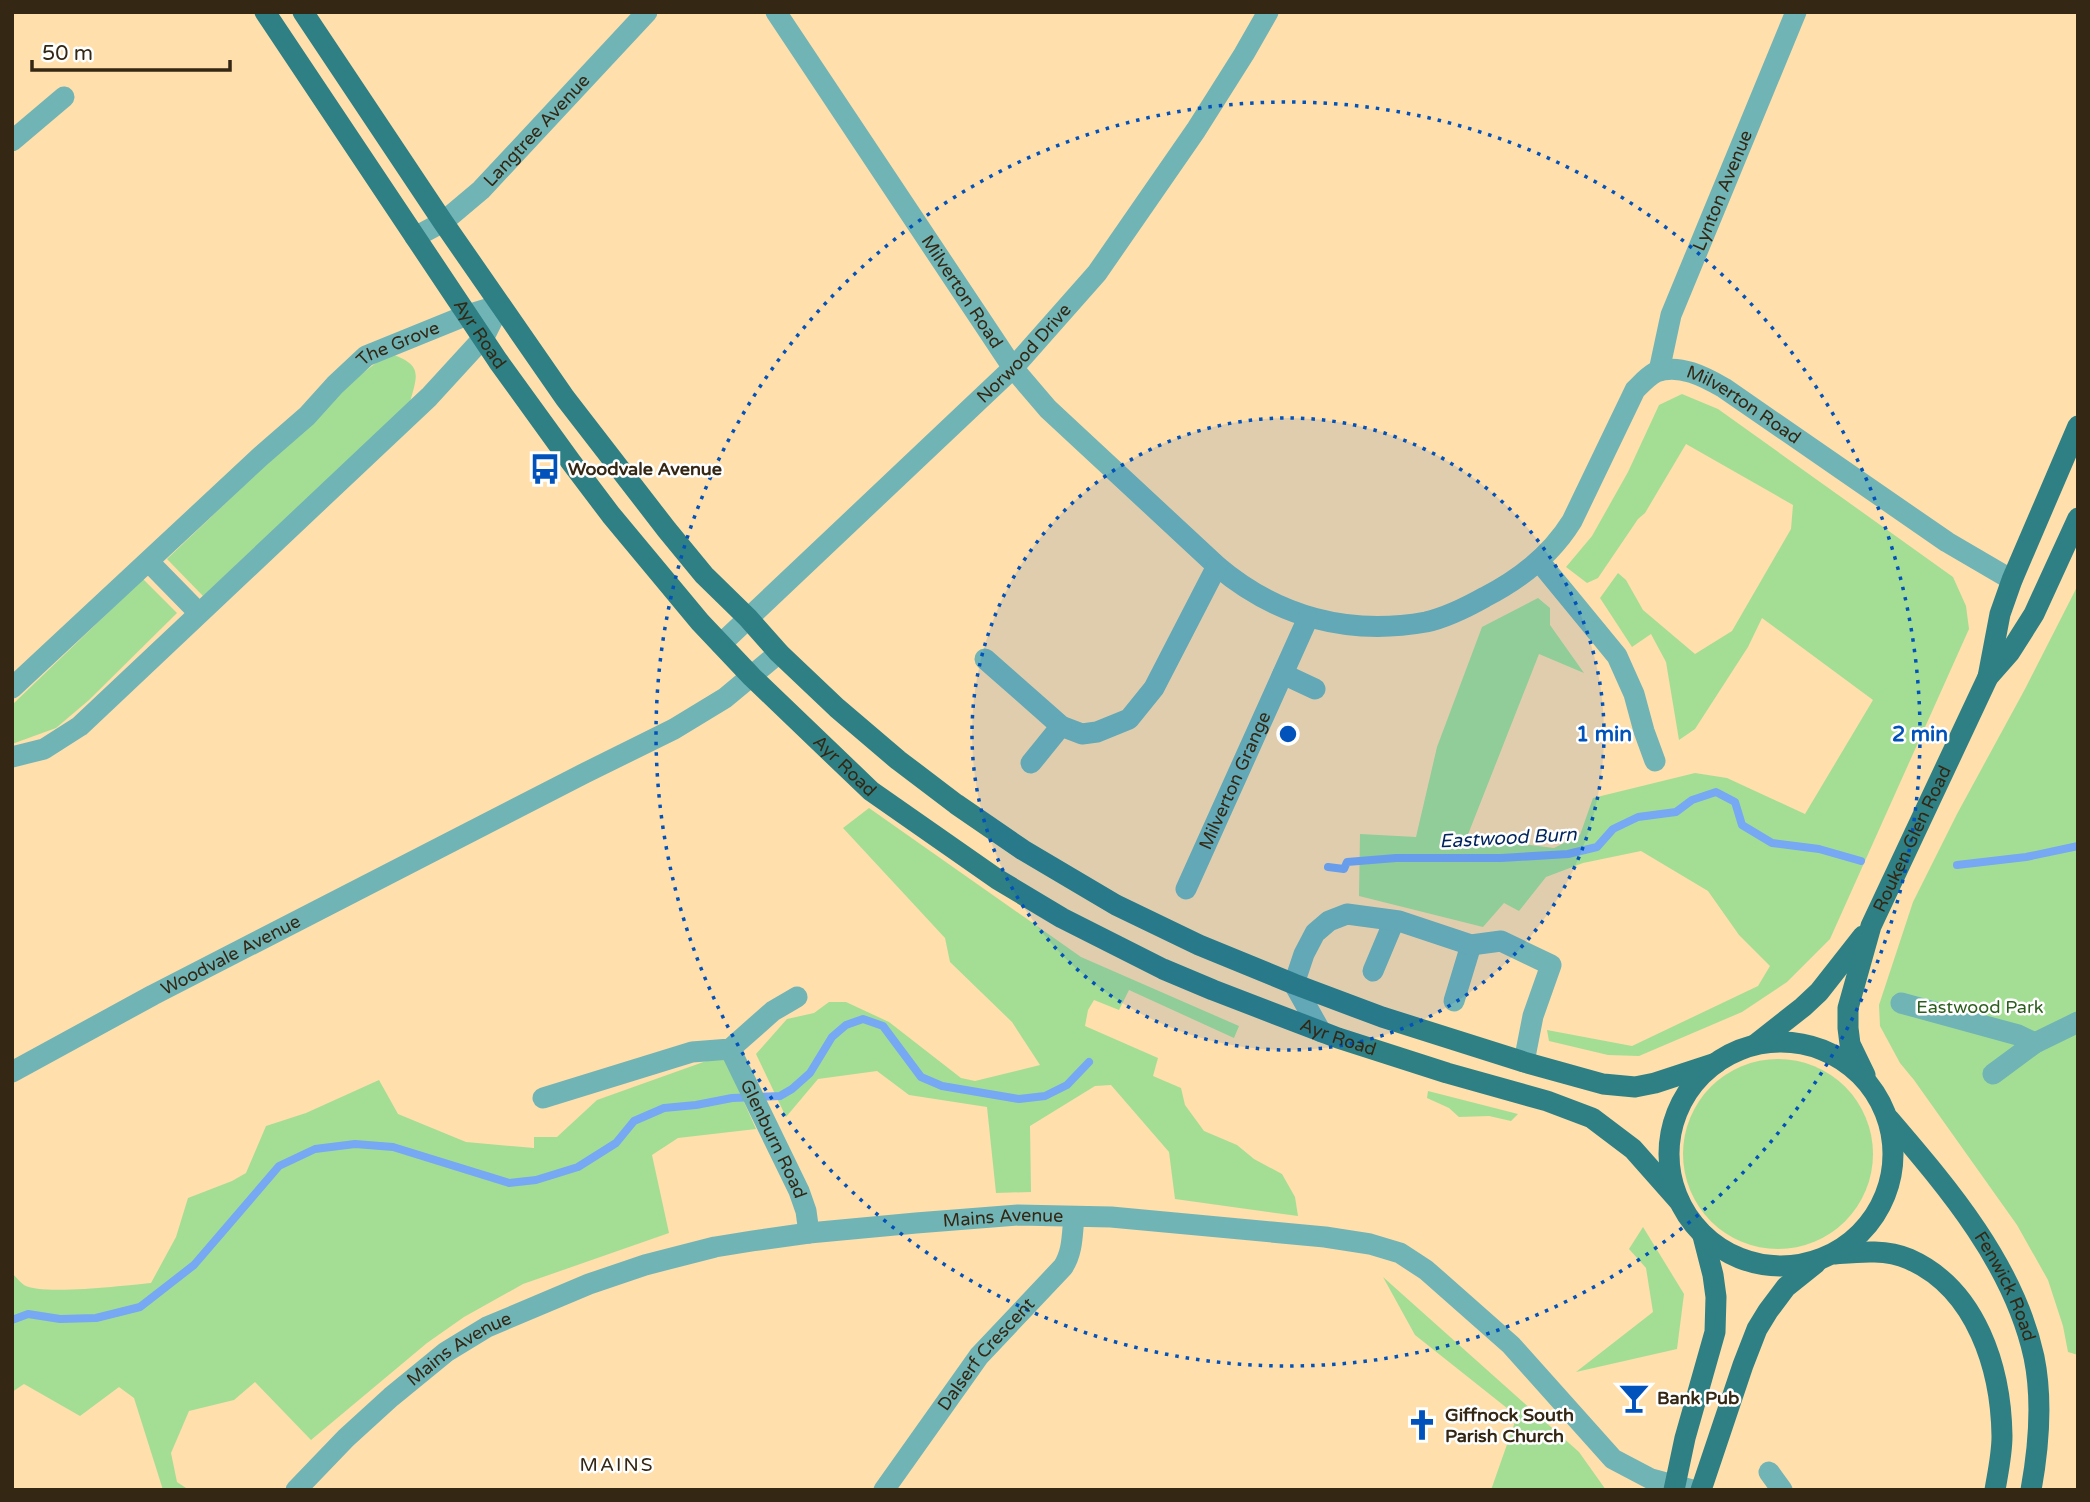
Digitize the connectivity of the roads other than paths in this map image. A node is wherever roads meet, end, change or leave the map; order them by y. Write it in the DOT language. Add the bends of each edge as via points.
graph roads {
  1 [pos="265,12"];
  2 [pos="647,12"];
  3 [pos="776,12"];
  4 [pos="1268,12"];
  5 [pos="1796,12"];
  6 [pos="304,13"];
  7 [pos="279,34"];
  8 [pos="64,97"];
  9 [pos="12,141"];
  10 [pos="443,222"];
  11 [pos="415,237"];
  12 [pos="500,305"];
  13 [pos="467,314"];
  14 [pos="484,337"];
  15 [pos="1013,369"];
  16 [pos="1659,371"];
  17 [pos="2078,426"];
  18 [pos="2070,465"];
  19 [pos="2078,518"];
  20 [pos="1539,561"];
  21 [pos="149,562"];
  22 [pos="1217,566"];
  23 [pos="2012,580"];
  24 [pos="199,613"];
  25 [pos="748,618"];
  26 [pos="1308,618"];
  27 [pos="721,644"];
  28 [pos="779,653"];
  29 [pos="985,659"];
  30 [pos="1283,674"];
  31 [pos="752,677"];
  32 [pos="1988,677"];
  33 [pos="12,688"];
  34 [pos="1315,690"];
  35 [pos="1060,726"];
  36 [pos="12,757"];
  37 [pos="1655,761"];
  38 [pos="1031,763"];
  39 [pos="1186,889"];
  40 [pos="1394,920"];
  41 [pos="1871,926"];
  42 [pos="1471,945"];
  43 [pos="1373,971"];
  44 [pos="1294,984"];
  45 [pos="797,998"];
  46 [pos="1454,1001"];
  47 [pos="1901,1003"];
  48 [pos="2078,1022"];
  49 [pos="1321,1032"];
  50 [pos="2035,1043"];
  51 [pos="1754,1045"];
  52 [pos="730,1049"];
  53 [pos="1524,1062"];
  54 [pos="1716,1063"];
  55 [pos="12,1072"];
  56 [pos="1993,1074"];
  57 [pos="1872,1089"];
  58 [pos="543,1098"];
  59 [pos="1885,1115"];
  60 [pos="1679,1201"];
  61 [pos="1074,1217"];
  62 [pos="809,1233"];
  63 [pos="1703,1236"];
  64 [pos="1826,1257"];
  65 [pos="1769,1472"];
  66 [pos="1680,1488"];
  67 [pos="296,1490"];
  68 [pos="884,1490"];
  69 [pos="1701,1490"];
  70 [pos="1782,1490"];
  71 [pos="1995,1490"];
  72 [pos="2031,1490"];
  1 -- 7 [label="main road, Ayr Road"];
  2 -- 10 [label="street, Langtree Avenue" via="481,190"];
  3 -- 15 [label="street, Milverton Road"];
  4 -- 15 [label="street, Norwood Drive" via="1125,234"];
  5 -- 16 [label="street, Lynton Avenue" via="1671,315"];
  6 -- 7 [label="main road"];
  6 -- 10 [label="main road, Ayr Road"];
  7 -- 11 [label="main road, Ayr Road"];
  8 -- 9 [label="street"];
  10 -- 11 [label="street, Langtree Avenue"];
  10 -- 12 [label="main road, Ayr Road"];
  11 -- 13 [label="main road, Ayr Road"];
  12 -- 13 [label="street, The Grove"];
  12 -- 14 [label="street"];
  12 -- 25 [label="main road, Ayr Road" via="616,467 704,575"];
  13 -- 14 [label="main road, Ayr Road"];
  13 -- 21 [label="street, The Grove" via="366,356"];
  14 -- 24 [label="street" via="398,428"];
  14 -- 27 [label="main road, Ayr Road" via="611,515"];
  15 -- 22 [label="street, Milverton Road" via="1048,409"];
  15 -- 25 [label="street, Norwood Drive"];
  16 -- 20 [label="street, Milverton Road" via="1635,390 1572,521"];
  16 -- 23 [label="street, Milverton Road" via="1679,370 1713,382 1947,542"];
  17 -- 18 [label="main road, Rouken Glen Road"];
  18 -- 23 [label="main road, Rouken Glen Road"];
  19 -- 32 [label="main road, Rouken Glen Road" via="2034,614"];
  20 -- 26 [label="street, Milverton Road" via="1508,585 1429,621 1353,626"];
  20 -- 37 [label="street" via="1617,656"];
  21 -- 24 [label="street"];
  21 -- 33 [label="street, The Grove"];
  22 -- 26 [label="street, Milverton Road" via="1239,584"];
  22 -- 35 [label="street" via="1154,688 1129,719 1082,734"];
  23 -- 32 [label="main road, Rouken Glen Road"];
  24 -- 36 [label="street" via="80,726 44,749"];
  25 -- 27 [label="street, Norwood Drive"];
  25 -- 28 [label="main road, Ayr Road"];
  26 -- 30 [label="street, Milverton Grange"];
  27 -- 31 [label="main road, Ayr Road"];
  28 -- 31 [label="street, Woodvale Avenue"];
  28 -- 44 [label="main road, Ayr Road" via="898,760 1023,850 1116,905"];
  29 -- 35 [label="street"];
  30 -- 34 [label="street"];
  30 -- 39 [label="street, Milverton Grange"];
  31 -- 49 [label="main road, Ayr Road" via="871,791 997,878 1116,947"];
  31 -- 55 [label="street, Woodvale Avenue" via="674,729 116,1014"];
  32 -- 41 [label="main road, Rouken Glen Road"];
  35 -- 38 [label="street"];
  40 -- 42 [label="street"];
  40 -- 43 [label="street"];
  40 -- 44 [label="street" via="1347,914 1329,921 1315,933"];
  41 -- 51 [label="main road, Rouken Glen Road" via="1819,992"];
  41 -- 57 [label="main road, Rouken Glen Road" via="1847,1024 1850,1044"];
  42 -- 46 [label="street"];
  42 -- 53 [label="street" via="1500,941 1551,965 1533,1016"];
  44 -- 49 [label="street"];
  44 -- 53 [label="main road, Ayr Road"];
  45 -- 52 [label="street" via="773,1011"];
  47 -- 50 [label="street"];
  48 -- 50 [label="street"];
  49 -- 60 [label="main road, Ayr Road" via="1592,1118 1633,1149"];
  50 -- 56 [label="street"];
  51 -- 54 [label="main road"];
  51 -- 57 [label="main road" via="1783,1042 1818,1049 1844,1062"];
  52 -- 58 [label="street" via="692,1052"];
  52 -- 62 [label="street, Glenburn Road" via="799,1191"];
  53 -- 54 [label="main road, Ayr Road" via="1603,1084 1635,1087"];
  54 -- 60 [label="main road" via="1684,1097 1670,1133 1669,1169"];
  57 -- 59 [label="main road"];
  59 -- 64 [label="main road" via="1892,1160 1886,1192 1869,1223"];
  59 -- 72 [label="main road, Fenwick Road" via="1939,1178 1986,1244 2021,1314 2034,1359 2039,1403"];
  60 -- 63 [label="main road"];
  61 -- 62 [label="street, Mains Avenue" via="1018,1215"];
  61 -- 66 [label="street, Mains Avenue" via="1325,1237 1400,1253 1426,1270 1511,1345 1613,1459"];
  61 -- 68 [label="street, Dalserf Crescent" via="1068,1260 979,1356"];
  62 -- 67 [label="street, Mains Avenue" via="715,1247 645,1265 487,1327 446,1352 391,1397"];
  63 -- 64 [label="main road" via="1724,1251 1757,1264 1796,1265"];
  63 -- 66 [label="main road" via="1716,1297 1715,1332"];
  64 -- 69 [label="main road" via="1786,1287 1758,1329"];
  64 -- 71 [label="main road" via="1877,1252 1908,1259 1927,1269 1962,1301 1983,1337 1996,1378 2002,1437"];
  65 -- 70 [label="street"];
}
